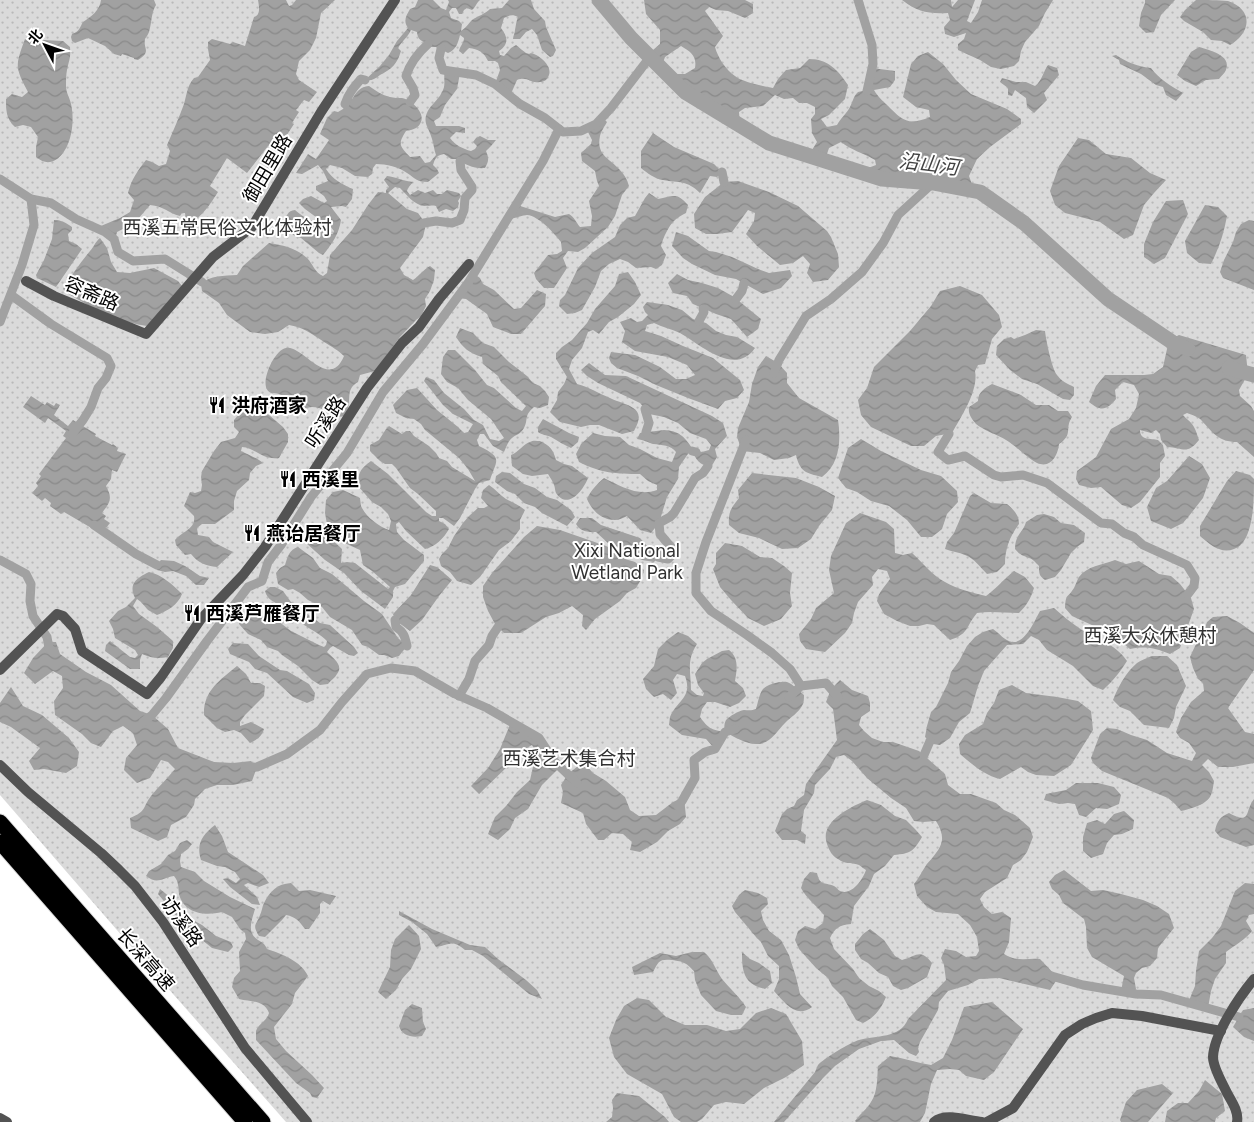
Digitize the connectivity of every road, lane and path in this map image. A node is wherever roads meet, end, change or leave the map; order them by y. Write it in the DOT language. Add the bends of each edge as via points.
graph roads {
  1 [pos="394,0"];
  2 [pos="469,264"];
  3 [pos="26,281"];
  4 [pos="146,334"];
  5 [pos="0,670"];
  6 [pos="0,765"];
  7 [pos="0,822"];
  8 [pos="0,842"];
  9 [pos="1254,979"];
  10 [pos="1221,1031"];
  11 [pos="0,1118"];
  12 [pos="7,1122"];
  13 [pos="245,1122"];
  14 [pos="263,1122"];
  15 [pos="307,1122"];
  16 [pos="934,1122"];
  17 [pos="982,1122"];
  18 [pos="987,1122"];
  19 [pos="1237,1122"];
  1 -- 4 [label="street, 御田里路" via="252,227 213,257"];
  2 -- 5 [label="street, 听溪路" via="367,388 264,547 243,575 201,618 147,694 82,651 75,629 57,614"];
  3 -- 4 [label="street, 容斋路"];
  6 -- 15 [label="street, 访溪路" via="135,886 163,922 245,1048"];
  7 -- 14 [label="highway, 长深高速"];
  8 -- 13 [label="highway, 长深高速"];
  9 -- 10 [label="street" via="1240,996"];
  10 -- 18 [label="street" via="1142,1016 1112,1013 1096,1018 1065,1035 1013,1108"];
  10 -- 19 [label="street" via="1213,1059 1237,1113"];
  11 -- 12 [label="street"];
  16 -- 17 [label="street" via="952,1118"];
}
